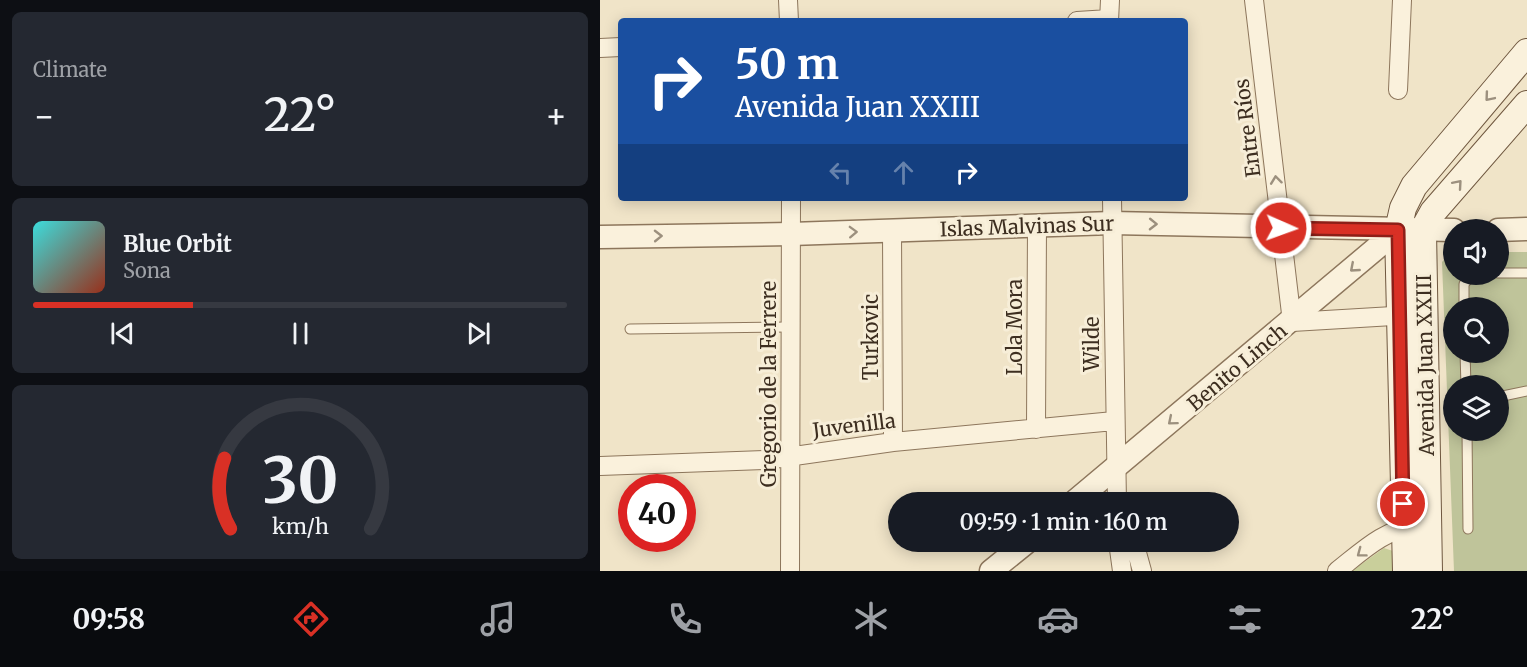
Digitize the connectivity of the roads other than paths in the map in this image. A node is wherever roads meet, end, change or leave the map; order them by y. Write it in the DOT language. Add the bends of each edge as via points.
graph roads {
  1 [pos="788,0"];
  2 [pos="1110,0"];
  3 [pos="1254,0"];
  4 [pos="1402,0"];
  5 [pos="789,18"];
  6 [pos="1109,18"];
  7 [pos="618,47"];
  8 [pos="600,48"];
  9 [pos="1527,52"];
  10 [pos="1398,90"];
  11 [pos="1527,104"];
  12 [pos="791,201"];
  13 [pos="1112,201"];
  14 [pos="1037,224"];
  15 [pos="1112,224"];
  16 [pos="1281,228"];
  17 [pos="1527,229"];
  18 [pos="892,230"];
  19 [pos="1410,230"];
  20 [pos="1443,230"];
  21 [pos="1509,230"];
  22 [pos="791,234"];
  23 [pos="600,237"];
  24 [pos="1509,273"];
  25 [pos="1527,273"];
  26 [pos="1412,315"];
  27 [pos="1292,322"];
  28 [pos="790,327"];
  29 [pos="630,328"];
  30 [pos="1527,391"];
  31 [pos="1509,395"];
  32 [pos="1114,421"];
  33 [pos="1036,429"];
  34 [pos="1467,441"];
  35 [pos="893,442"];
  36 [pos="790,455"];
  37 [pos="600,466"];
  38 [pos="1118,490"];
  39 [pos="1415,528"];
  40 [pos="1468,529"];
  41 [pos="1015,552"];
  42 [pos="1119,552"];
  43 [pos="1137,552"];
  44 [pos="790,571"];
  45 [pos="991,571"];
  46 [pos="1122,571"];
  47 [pos="1142,571"];
  48 [pos="1337,571"];
  49 [pos="1406,571"];
  50 [pos="1429,571"];
  1 -- 5 [label="street"];
  2 -- 6 [label="street"];
  16 -- 3 [label="street, Entre Ríos, one-way"];
  4 -- 10 [label="street"];
  7 -- 8 [label="street"];
  9 -- 19 [label="main road, Avenida Juan XXIII, one-way" via="1414,186 1403,208"];
  19 -- 11 [label="main road, one-way" via="1433,212"];
  12 -- 22 [label="street, Gregorio de la Ferrere"];
  13 -- 15 [label="street, Wilde"];
  14 -- 15 [label="street, Islas Malvinas Sur"];
  14 -- 18 [label="street, Islas Malvinas Sur"];
  14 -- 33 [label="street, Lola Mora"];
  15 -- 16 [label="street, Islas Malvinas Sur, one-way"];
  15 -- 32 [label="street, Wilde"];
  16 -- 19 [label="street, Islas Malvinas Sur"];
  16 -- 27 [label="street, Entre Ríos"];
  17 -- 21 [label="street"];
  22 -- 18 [label="street, Islas Malvinas Sur, one-way"];
  18 -- 35 [label="street, Turkovic"];
  19 -- 20 [label="street, Islas Malvinas Sur"];
  19 -- 26 [label="main road, Avenida Juan XXIII"];
  19 -- 27 [label="street, Benito Linch, one-way"];
  23 -- 22 [label="street, Islas Malvinas Sur, one-way"];
  22 -- 28 [label="street, Gregorio de la Ferrere"];
  24 -- 25 [label="lane"];
  26 -- 27 [label="street"];
  26 -- 39 [label="main road, Avenida Juan XXIII"];
  27 -- 38 [label="street, Benito Linch, one-way"];
  28 -- 29 [label="lane"];
  28 -- 36 [label="street, Gregorio de la Ferrere"];
  30 -- 31 [label="lane"];
  32 -- 33 [label="street, Juvenilla"];
  32 -- 38 [label="street, Wilde"];
  33 -- 35 [label="street, Juvenilla"];
  34 -- 40 [label="lane"];
  35 -- 36 [label="street, Juvenilla"];
  36 -- 37 [label="street, Juvenilla"];
  36 -- 44 [label="street, Gregorio de la Ferrere"];
  39 -- 48 [label="street, one-way" via="1379,539"];
  39 -- 49 [label="main road, Avenida Juan XXIII"];
  39 -- 50 [label="main road, Avenida Juan XXIII"];
  41 -- 45 [label="street"];
  42 -- 46 [label="street"];
  43 -- 47 [label="street"];
}
